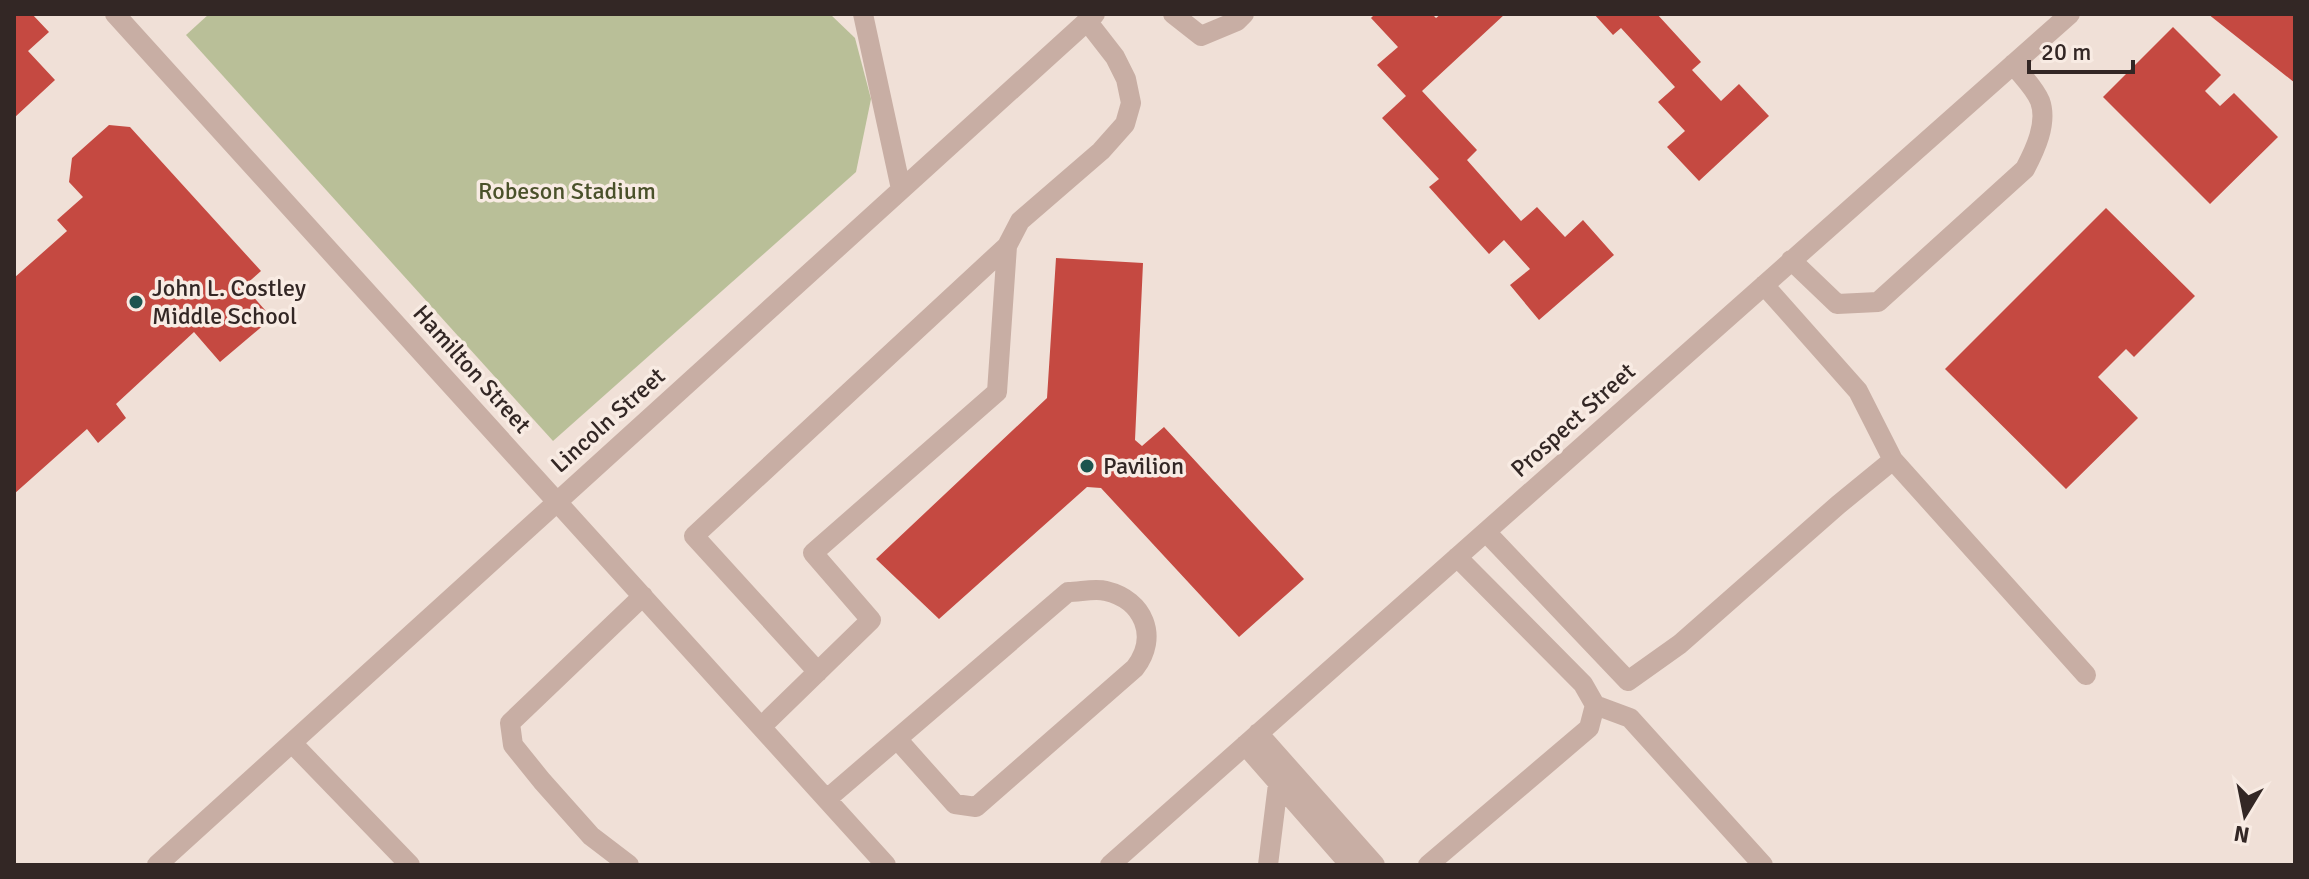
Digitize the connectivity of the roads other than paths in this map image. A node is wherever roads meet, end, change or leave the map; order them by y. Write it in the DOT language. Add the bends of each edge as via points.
graph roads {
  1 [pos="863,14"];
  2 [pos="1173,14"];
  3 [pos="1244,14"];
  4 [pos="2070,14"];
  5 [pos="121,16"];
  6 [pos="1091,18"];
  7 [pos="2013,64"];
  8 [pos="901,189"];
  9 [pos="1007,246"];
  10 [pos="1791,260"];
  11 [pos="1764,285"];
  12 [pos="1893,460"];
  13 [pos="557,502"];
  14 [pos="1486,532"];
  15 [pos="1457,557"];
  16 [pos="643,596"];
  17 [pos="818,672"];
  18 [pos="2086,675"];
  19 [pos="1595,705"];
  20 [pos="761,727"];
  21 [pos="897,739"];
  22 [pos="1251,739"];
  23 [pos="292,743"];
  24 [pos="1278,784"];
  25 [pos="827,799"];
  26 [pos="157,865"];
  27 [pos="410,865"];
  28 [pos="629,865"];
  29 [pos="886,865"];
  30 [pos="1110,865"];
  31 [pos="1268,865"];
  32 [pos="1350,865"];
  33 [pos="1375,865"];
  34 [pos="1428,865"];
  35 [pos="1763,865"];
  1 -- 8 [label="street"];
  2 -- 3 [label="street" via="1201,36"];
  4 -- 7 [label="street, Prospect Street"];
  5 -- 13 [label="street, Hamilton Street"];
  6 -- 8 [label="street, Lincoln Street"];
  6 -- 9 [label="street" via="1126,79 1131,103 1125,124 1020,221"];
  7 -- 10 [label="street, Prospect Street"];
  7 -- 10 [label="street" via="2040,99 2043,117 2025,169 1878,302 1837,304"];
  8 -- 13 [label="street, Lincoln Street"];
  9 -- 17 [label="street" via="997,392 813,553 871,620"];
  9 -- 17 [label="street" via="694,536"];
  10 -- 11 [label="street, Prospect Street"];
  11 -- 12 [label="street" via="1858,391"];
  11 -- 14 [label="street, Prospect Street"];
  12 -- 14 [label="street" via="1680,644 1628,681"];
  12 -- 18 [label="street"];
  13 -- 16 [label="street, Hamilton Street"];
  13 -- 23 [label="street, Lincoln Street"];
  14 -- 15 [label="street, Prospect Street"];
  15 -- 19 [label="street" via="1583,684"];
  15 -- 22 [label="street, Prospect Street"];
  16 -- 20 [label="street, Hamilton Street"];
  16 -- 28 [label="street" via="510,723 513,745 542,781 591,836"];
  17 -- 20 [label="street"];
  19 -- 34 [label="street" via="1589,728"];
  19 -- 35 [label="street" via="1630,718"];
  20 -- 25 [label="street, Hamilton Street"];
  21 -- 21 [label="street" via="955,804 976,807 1135,668 1147,642 1146,623 1131,603 1105,591 1068,592"];
  21 -- 25 [label="street"];
  22 -- 24 [label="street"];
  22 -- 30 [label="street, Prospect Street"];
  22 -- 33 [label="street"];
  23 -- 26 [label="street, Lincoln Street"];
  23 -- 27 [label="street"];
  24 -- 31 [label="street"];
  24 -- 32 [label="street"];
  25 -- 29 [label="street, Hamilton Street"];
}
